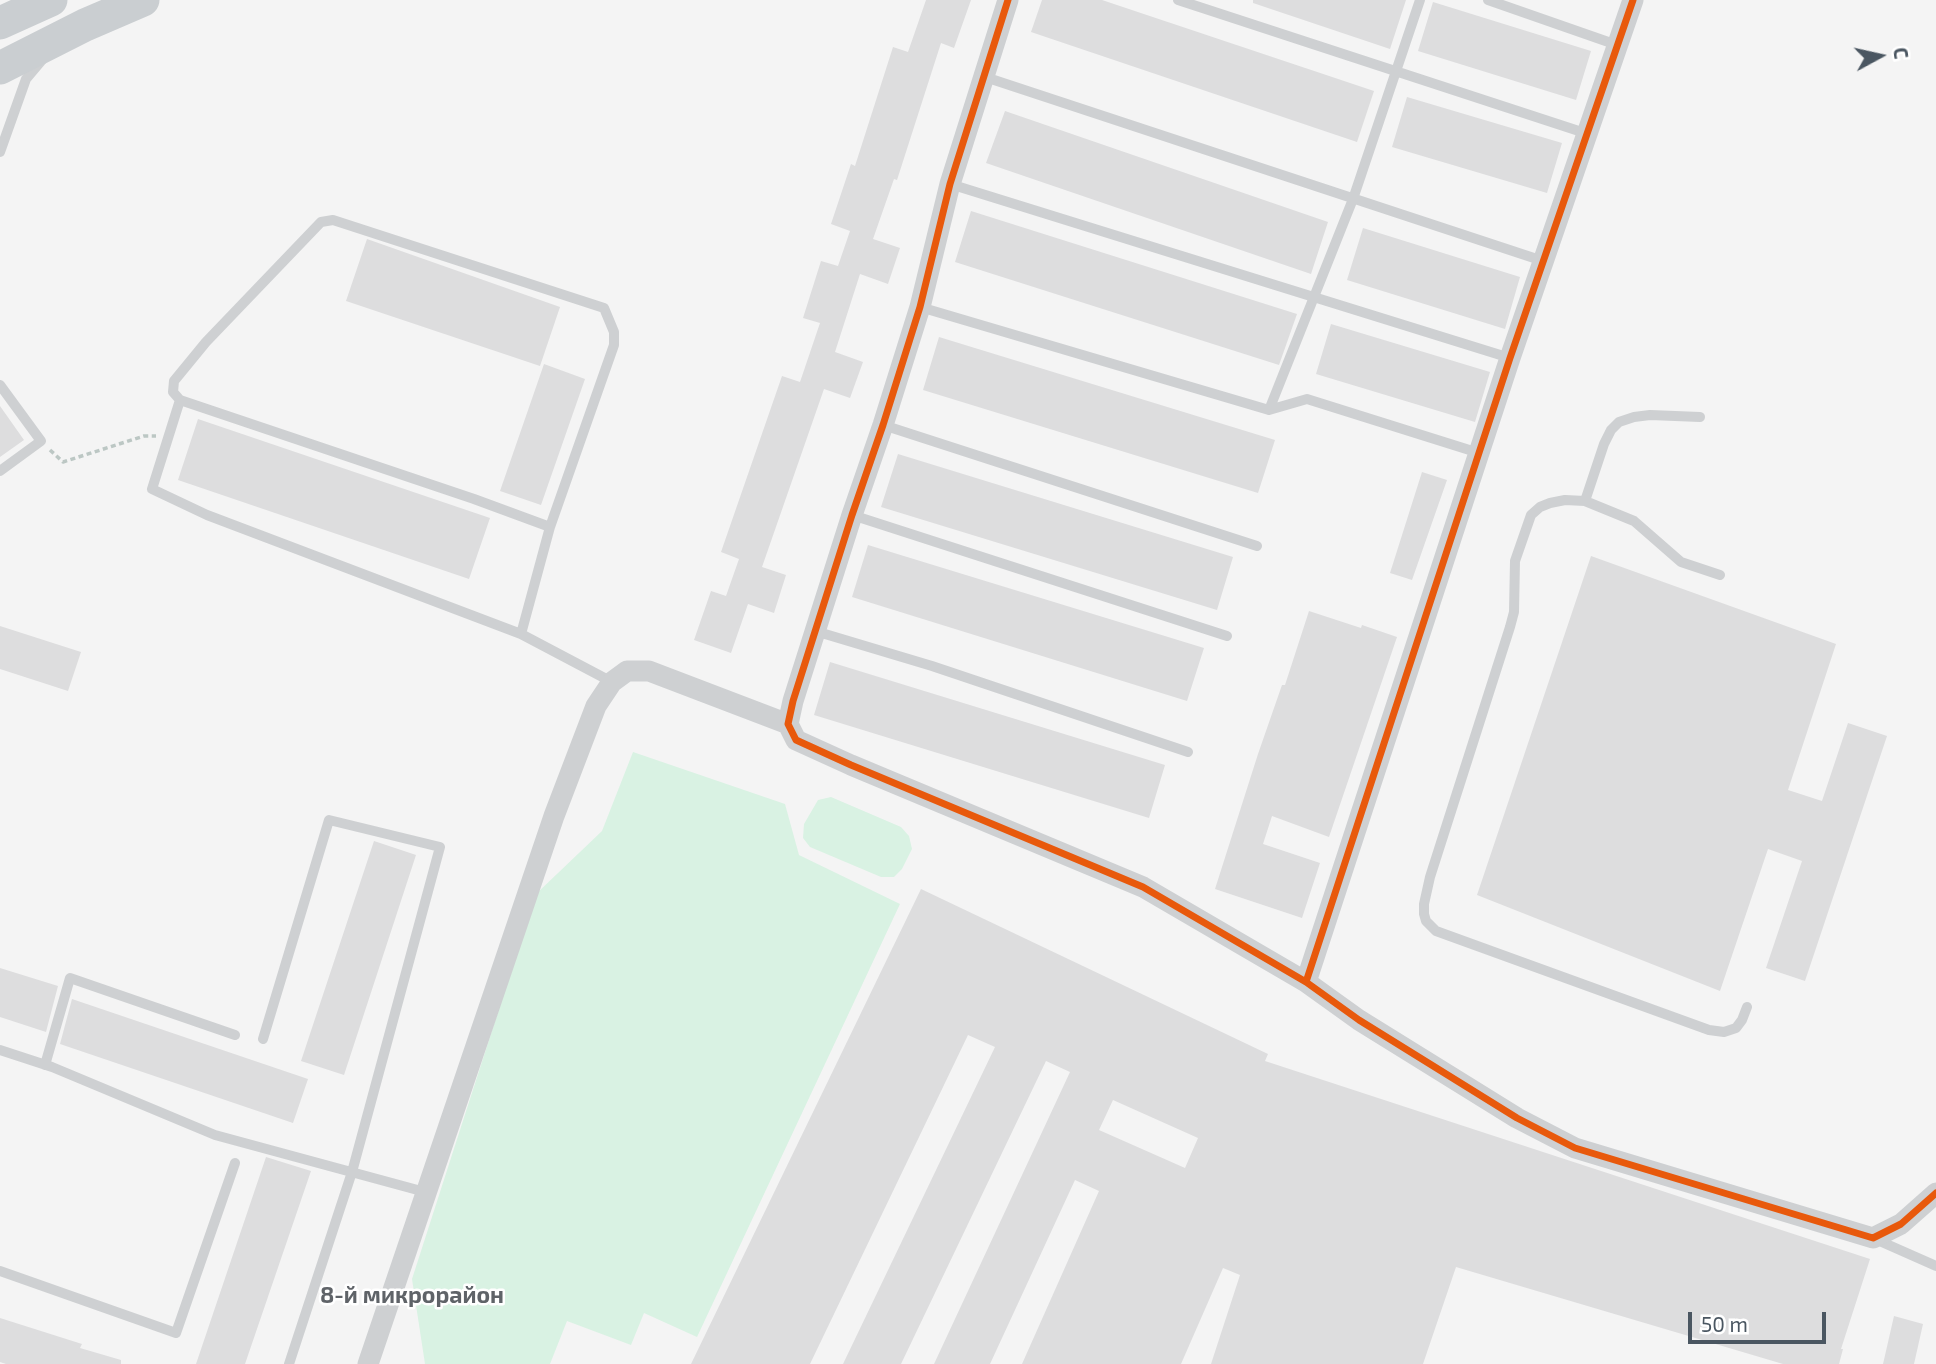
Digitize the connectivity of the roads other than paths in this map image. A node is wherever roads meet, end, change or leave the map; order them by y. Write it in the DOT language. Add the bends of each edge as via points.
graph roads {
  1 [pos="51,0"];
  2 [pos="143,0"];
  3 [pos="1008,0"];
  4 [pos="1178,0"];
  5 [pos="1420,0"];
  6 [pos="1488,0"];
  7 [pos="1633,0"];
  8 [pos="0,23"];
  9 [pos="60,37"];
  10 [pos="1617,45"];
  11 [pos="0,68"];
  12 [pos="1396,71"];
  13 [pos="982,76"];
  14 [pos="1588,134"];
  15 [pos="0,152"];
  16 [pos="950,184"];
  17 [pos="1353,199"];
  18 [pos="1543,261"];
  19 [pos="1314,298"];
  20 [pos="920,307"];
  21 [pos="1510,358"];
  22 [pos="0,385"];
  23 [pos="180,400"];
  24 [pos="1269,410"];
  25 [pos="1700,417"];
  26 [pos="883,425"];
  27 [pos="1479,453"];
  28 [pos="0,471"];
  29 [pos="1585,501"];
  30 [pos="852,515"];
  31 [pos="550,527"];
  32 [pos="1257,546"];
  33 [pos="1720,575"];
  34 [pos="815,631"];
  35 [pos="521,634"];
  36 [pos="1227,636"];
  37 [pos="612,682"];
  38 [pos="788,724"];
  39 [pos="1188,752"];
  40 [pos="1306,982"];
  41 [pos="1746,1007"];
  42 [pos="236,1035"];
  43 [pos="263,1039"];
  44 [pos="0,1050"];
  45 [pos="46,1065"];
  46 [pos="234,1163"];
  47 [pos="352,1172"];
  48 [pos="425,1192"];
  49 [pos="1936,1193"];
  50 [pos="1873,1238"];
  51 [pos="1936,1266"];
  52 [pos="0,1271"];
  53 [pos="289,1364"];
  54 [pos="368,1364"];
  1 -- 8 [label="main road"];
  2 -- 9 [label="main road"];
  3 -- 13 [label="street"];
  4 -- 12 [label="lane"];
  5 -- 12 [label="lane"];
  6 -- 10 [label="lane"];
  7 -- 10 [label="street"];
  9 -- 11 [label="main road"];
  9 -- 15 [label="lane" via="26,79"];
  10 -- 14 [label="street"];
  12 -- 14 [label="lane"];
  12 -- 17 [label="lane"];
  13 -- 16 [label="street"];
  13 -- 17 [label="lane"];
  14 -- 18 [label="street"];
  16 -- 19 [label="lane"];
  16 -- 20 [label="street"];
  17 -- 18 [label="lane"];
  17 -- 19 [label="lane"];
  18 -- 21 [label="street"];
  19 -- 21 [label="lane"];
  19 -- 24 [label="lane"];
  20 -- 24 [label="lane"];
  20 -- 26 [label="street"];
  21 -- 27 [label="street"];
  22 -- 28 [label="lane" via="41,441"];
  23 -- 31 [label="lane"];
  23 -- 31 [label="lane" via="173,392 174,381 321,222 333,220 604,308 614,345"];
  23 -- 35 [label="lane" via="152,489 207,515"];
  24 -- 27 [label="lane" via="1307,399"];
  25 -- 29 [label="lane" via="1650,415 1619,422 1608,436"];
  26 -- 30 [label="street"];
  26 -- 32 [label="lane"];
  27 -- 40 [label="street"];
  29 -- 33 [label="lane" via="1634,521 1681,562"];
  29 -- 41 [label="lane" via="1545,505 1531,515 1525,529 1515,561 1514,612 1430,877 1424,904 1426,921 1436,931 1709,1030 1737,1028"];
  30 -- 34 [label="street"];
  30 -- 36 [label="lane"];
  31 -- 35 [label="lane"];
  34 -- 38 [label="street"];
  34 -- 39 [label="lane"];
  35 -- 37 [label="lane"];
  37 -- 38 [label="street" via="627,671 649,671"];
  37 -- 48 [label="street" via="596,706 554,816"];
  38 -- 40 [label="street" via="796,740 1143,887"];
  40 -- 50 [label="street" via="1517,1118 1575,1148"];
  42 -- 45 [label="lane" via="70,978"];
  43 -- 47 [label="lane" via="329,820 440,846"];
  44 -- 45 [label="lane"];
  45 -- 47 [label="lane" via="215,1135"];
  46 -- 52 [label="lane" via="176,1333"];
  47 -- 48 [label="lane"];
  47 -- 53 [label="lane"];
  48 -- 54 [label="street"];
  49 -- 50 [label="street" via="1901,1224"];
  50 -- 51 [label="lane"];
}
